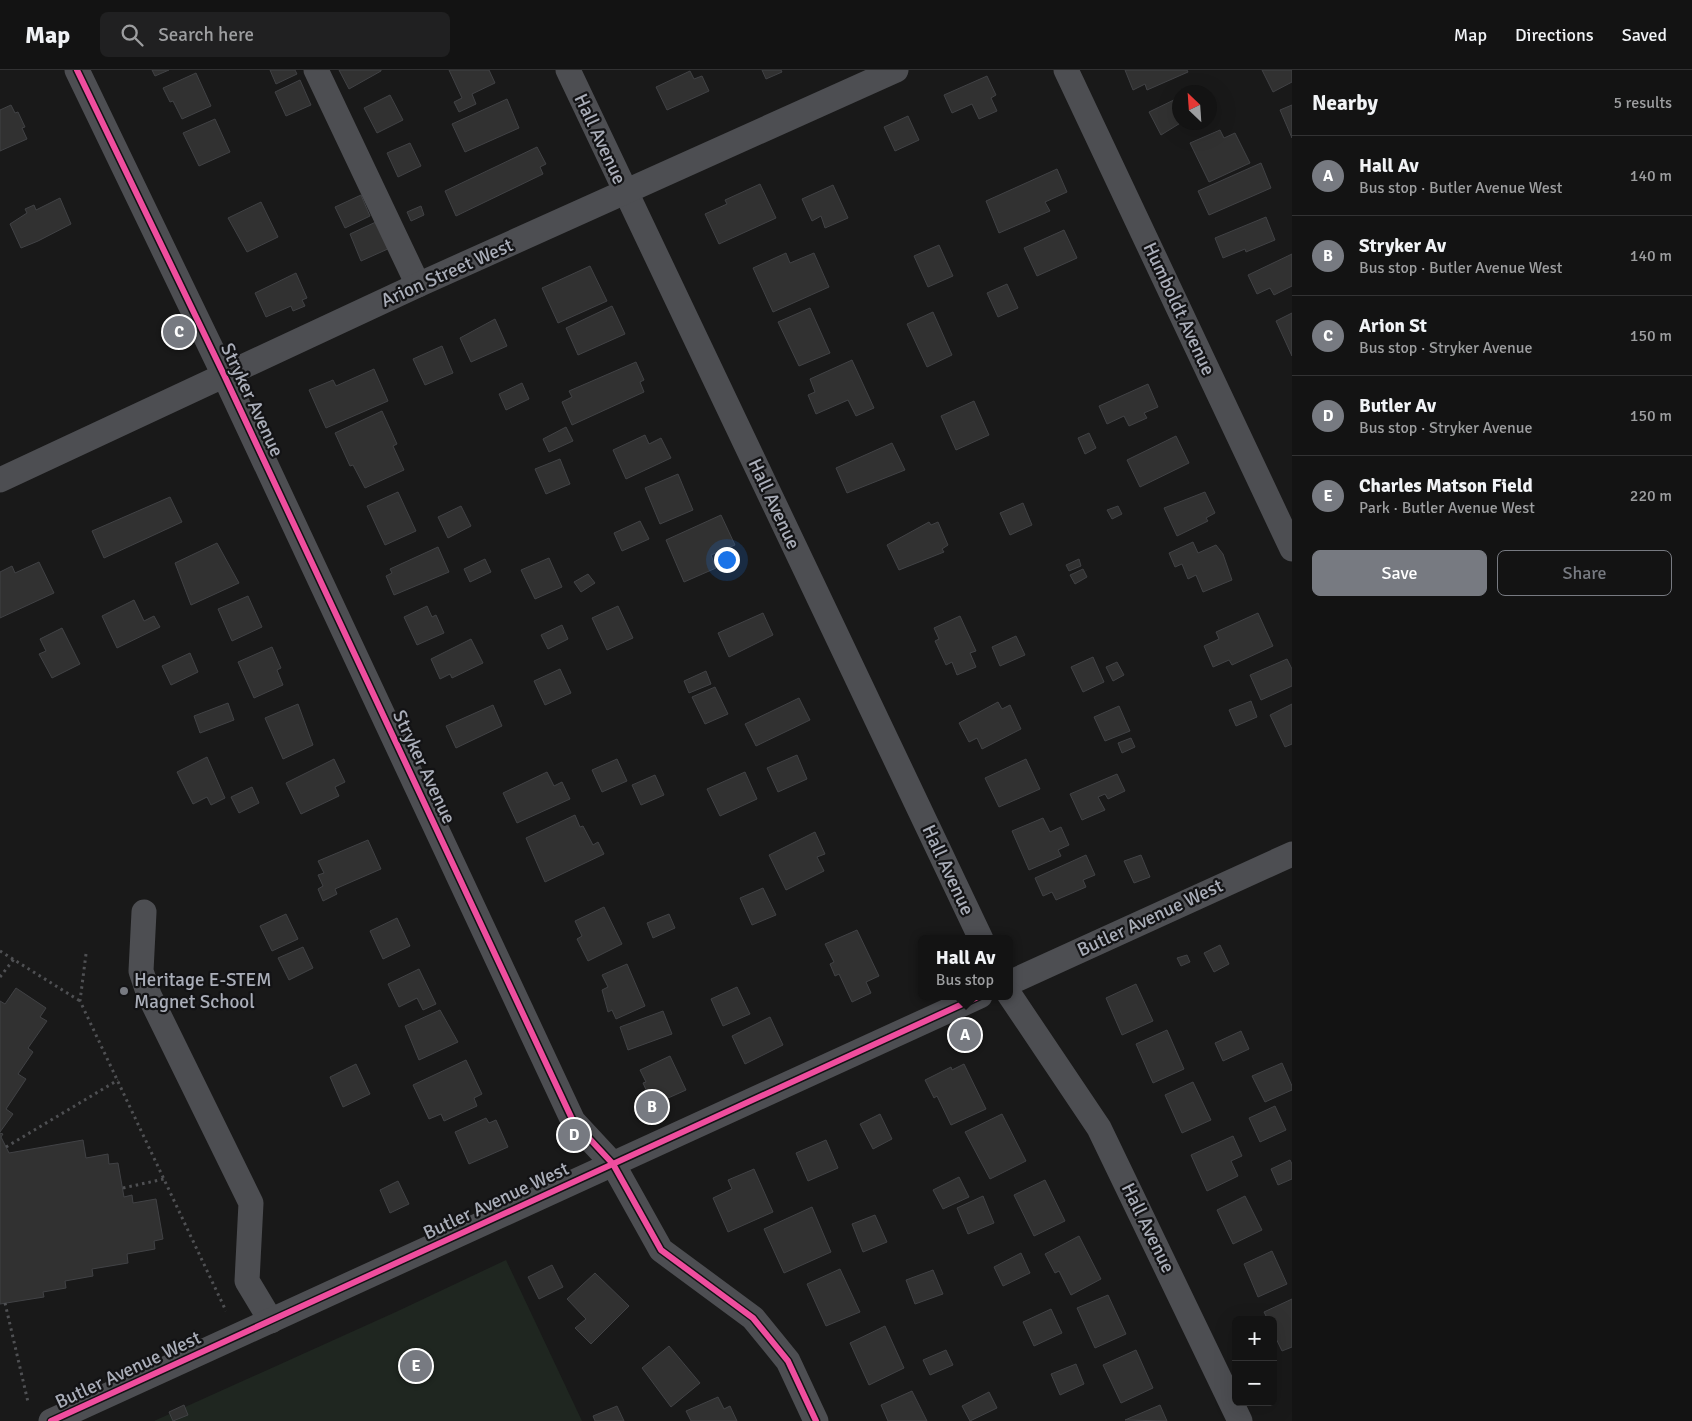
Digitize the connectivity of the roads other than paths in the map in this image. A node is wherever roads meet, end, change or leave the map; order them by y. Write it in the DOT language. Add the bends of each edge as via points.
graph roads {
  1 [pos="77,70"];
  2 [pos="316,70"];
  3 [pos="568,70"];
  4 [pos="896,70"];
  5 [pos="1066,70"];
  6 [pos="626,192"];
  7 [pos="418,285"];
  8 [pos="224,375"];
  9 [pos="0,480"];
  10 [pos="1292,549"];
  11 [pos="1292,854"];
  12 [pos="144,912"];
  13 [pos="979,935"];
  14 [pos="1013,981"];
  15 [pos="971,1000"];
  16 [pos="1013,1000"];
  17 [pos="613,1164"];
  18 [pos="270,1321"];
  19 [pos="51,1421"];
  20 [pos="816,1421"];
  21 [pos="1240,1421"];
  1 -- 8 [label="street, Stryker Avenue"];
  2 -- 7 [label="street"];
  3 -- 6 [label="street, Hall Avenue"];
  4 -- 6 [label="street, Arion Street West"];
  5 -- 10 [label="street, Humboldt Avenue"];
  6 -- 7 [label="street, Arion Street West"];
  6 -- 13 [label="street, Hall Avenue"];
  7 -- 8 [label="street, Arion Street West"];
  8 -- 9 [label="street, Arion Street West"];
  8 -- 17 [label="street, Stryker Avenue" via="573,1121"];
  11 -- 14 [label="street, Butler Avenue West"];
  12 -- 18 [label="street" via="141,971 149,995 250,1203 247,1281"];
  15 -- 17 [label="street, Butler Avenue West"];
  16 -- 21 [label="street, Hall Avenue" via="1099,1128"];
  17 -- 18 [label="street, Butler Avenue West"];
  17 -- 20 [label="street, Stryker Avenue" via="661,1250 753,1318 788,1361"];
  18 -- 19 [label="street, Butler Avenue West"];
}
